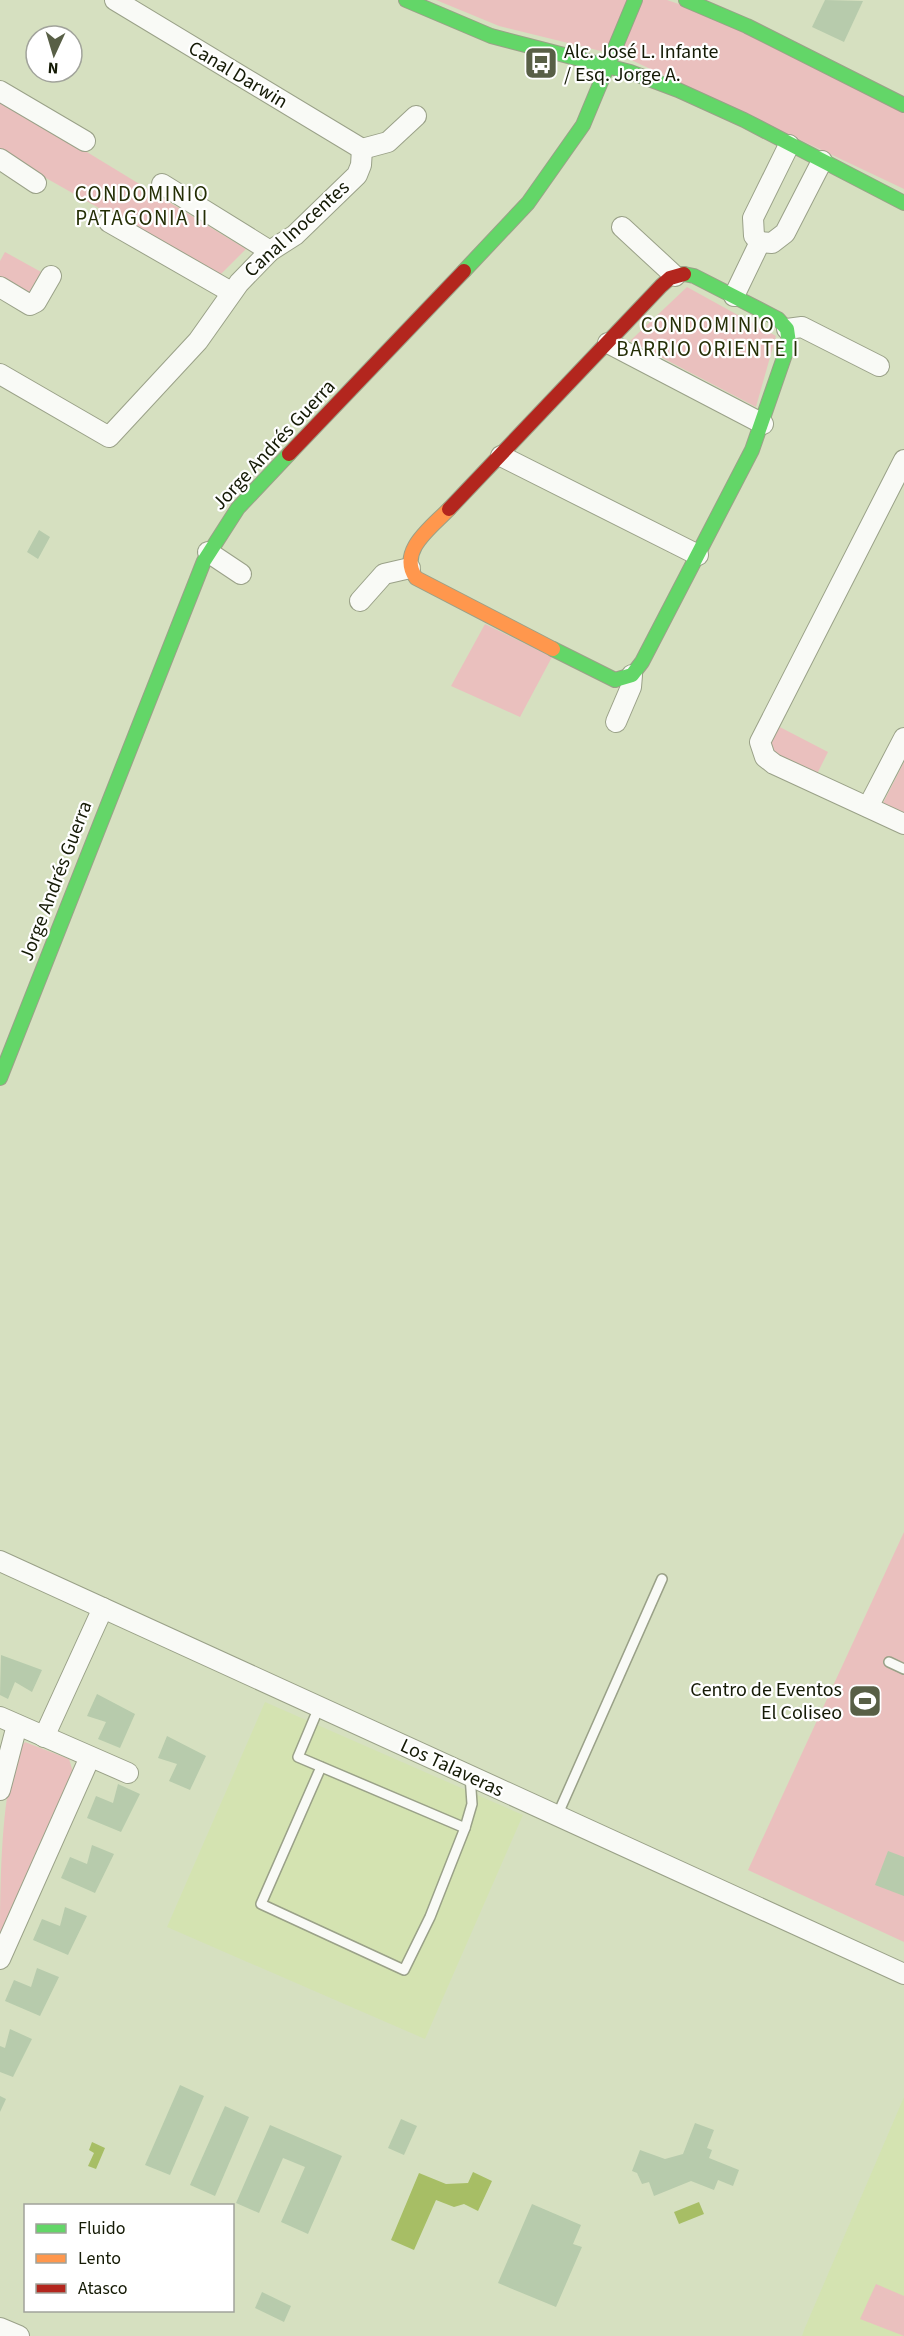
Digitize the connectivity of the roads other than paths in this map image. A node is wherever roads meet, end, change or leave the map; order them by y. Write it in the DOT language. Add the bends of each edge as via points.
graph roads {
  1 [pos="115,0"];
  2 [pos="406,0"];
  3 [pos="635,0"];
  4 [pos="686,0"];
  5 [pos="608,65"];
  6 [pos="0,91"];
  7 [pos="904,105"];
  8 [pos="416,116"];
  9 [pos="85,141"];
  10 [pos="789,145"];
  11 [pos="362,149"];
  12 [pos="0,159"];
  13 [pos="822,161"];
  14 [pos="36,183"];
  15 [pos="162,184"];
  16 [pos="904,204"];
  17 [pos="109,222"];
  18 [pos="622,227"];
  19 [pos="760,242"];
  20 [pos="270,251"];
  21 [pos="51,276"];
  22 [pos="675,276"];
  23 [pos="231,292"];
  24 [pos="3,296"];
  25 [pos="735,296"];
  26 [pos="787,329"];
  27 [pos="608,343"];
  28 [pos="879,366"];
  29 [pos="0,374"];
  30 [pos="763,424"];
  31 [pos="501,456"];
  32 [pos="904,460"];
  33 [pos="208,552"];
  34 [pos="698,555"];
  35 [pos="410,568"];
  36 [pos="241,574"];
  37 [pos="360,601"];
  38 [pos="632,675"];
  39 [pos="616,722"];
  40 [pos="904,738"];
  41 [pos="868,807"];
  42 [pos="904,824"];
  43 [pos="0,1078"];
  44 [pos="0,1561"];
  45 [pos="662,1579"];
  46 [pos="103,1608"];
  47 [pos="889,1662"];
  48 [pos="904,1669"];
  49 [pos="319,1707"];
  50 [pos="8,1721"];
  51 [pos="44,1737"];
  52 [pos="90,1757"];
  53 [pos="321,1767"];
  54 [pos="128,1773"];
  55 [pos="470,1775"];
  56 [pos="0,1790"];
  57 [pos="557,1816"];
  58 [pos="465,1828"];
  59 [pos="0,1959"];
  60 [pos="904,1974"];
  61 [pos="0,2328"];
  62 [pos="19,2336"];
  1 -- 11 [label="street, Canal Darwin"];
  2 -- 5 [label="street" via="502,39"];
  3 -- 5 [label="street, Jorge Andrés Guerra"];
  4 -- 7 [label="street" via="768,36"];
  5 -- 10 [label="street" via="688,95"];
  5 -- 33 [label="street, Jorge Andrés Guerra" via="577,135 528,203 238,508"];
  6 -- 9 [label="street"];
  8 -- 11 [label="street" via="388,142"];
  10 -- 13 [label="street"];
  10 -- 19 [label="street" via="753,218 753,236"];
  11 -- 20 [label="street, Canal Inocentes" via="357,175 295,235"];
  12 -- 14 [label="street"];
  13 -- 16 [label="street"];
  13 -- 19 [label="street" via="785,233 777,241"];
  15 -- 20 [label="street"];
  17 -- 23 [label="street"];
  18 -- 22 [label="street"];
  19 -- 25 [label="street"];
  20 -- 23 [label="street, Canal Inocentes"];
  21 -- 24 [label="street" via="36,302 30,304"];
  22 -- 25 [label="street" via="694,276"];
  22 -- 27 [label="street"];
  23 -- 29 [label="street, Canal Inocentes" via="198,341 109,437"];
  25 -- 26 [label="street" via="778,319"];
  26 -- 28 [label="street" via="802,327"];
  26 -- 30 [label="street" via="789,343"];
  27 -- 30 [label="street"];
  27 -- 31 [label="street"];
  30 -- 34 [label="street"];
  31 -- 34 [label="street"];
  31 -- 35 [label="street" via="413,547"];
  32 -- 41 [label="street" via="760,742 765,757 774,764"];
  33 -- 36 [label="street"];
  33 -- 43 [label="street, Jorge Andrés Guerra"];
  34 -- 38 [label="street"];
  35 -- 37 [label="street" via="384,574"];
  35 -- 38 [label="street" via="420,582 605,677 620,679"];
  38 -- 39 [label="street"];
  40 -- 41 [label="street"];
  41 -- 42 [label="street"];
  44 -- 46 [label="street, Los Talaveras"];
  45 -- 57 [label="lane"];
  46 -- 49 [label="street, Los Talaveras"];
  46 -- 51 [label="street"];
  47 -- 48 [label="lane"];
  49 -- 53 [label="lane" via="298,1757"];
  49 -- 55 [label="street, Los Talaveras"];
  50 -- 51 [label="street"];
  50 -- 56 [label="street"];
  51 -- 52 [label="street"];
  52 -- 54 [label="street"];
  52 -- 59 [label="street"];
  53 -- 58 [label="lane"];
  53 -- 58 [label="lane" via="261,1904 404,1970"];
  55 -- 57 [label="street, Los Talaveras"];
  55 -- 58 [label="lane" via="472,1804"];
  57 -- 60 [label="street, Los Talaveras"];
  61 -- 62 [label="street"];
}
